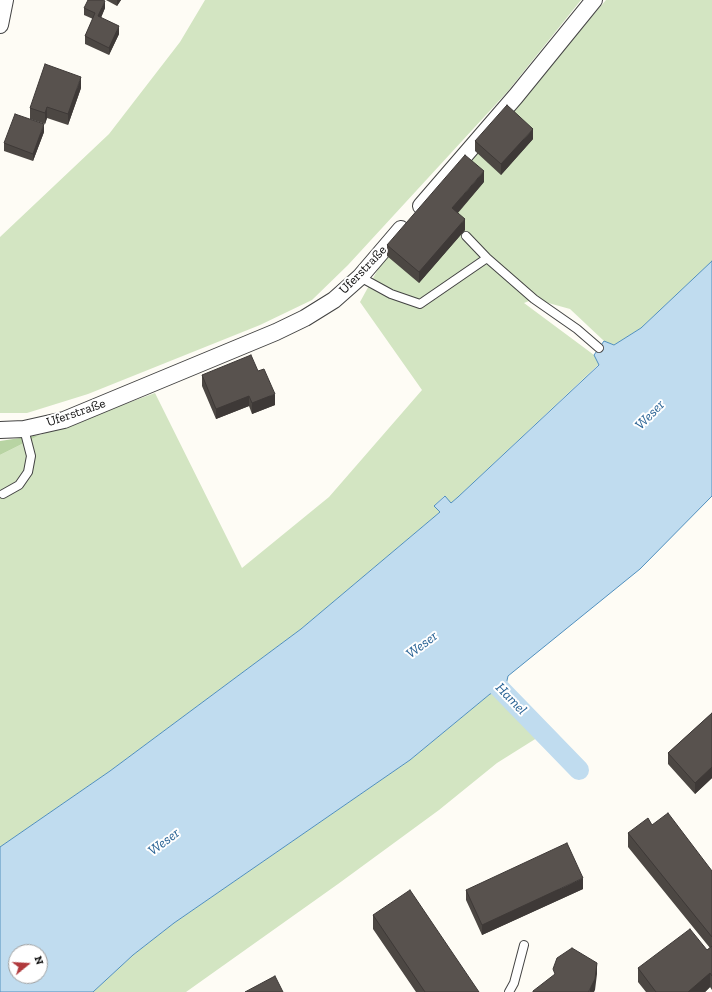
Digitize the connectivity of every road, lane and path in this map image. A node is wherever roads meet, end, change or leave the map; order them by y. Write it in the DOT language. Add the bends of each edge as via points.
graph roads {
  1 [pos="5,0"];
  2 [pos="594,0"];
  3 [pos="0,25"];
  4 [pos="466,236"];
  5 [pos="487,258"];
  6 [pos="360,277"];
  7 [pos="599,348"];
  8 [pos="24,429"];
  9 [pos="0,430"];
  10 [pos="3,494"];
  11 [pos="524,945"];
  12 [pos="509,992"];
  1 -- 3 [label="street"];
  2 -- 6 [label="street, Uferstraße" via="516,96"];
  4 -- 5 [label="lane"];
  5 -- 6 [label="lane" via="420,304 391,294"];
  5 -- 7 [label="lane" via="534,299 577,328"];
  6 -- 8 [label="street, Uferstraße" via="334,300 276,332 64,420"];
  8 -- 9 [label="street, Uferstraße"];
  8 -- 10 [label="lane" via="31,456 28,472 19,485"];
  11 -- 12 [label="lane" via="514,983"];
}
